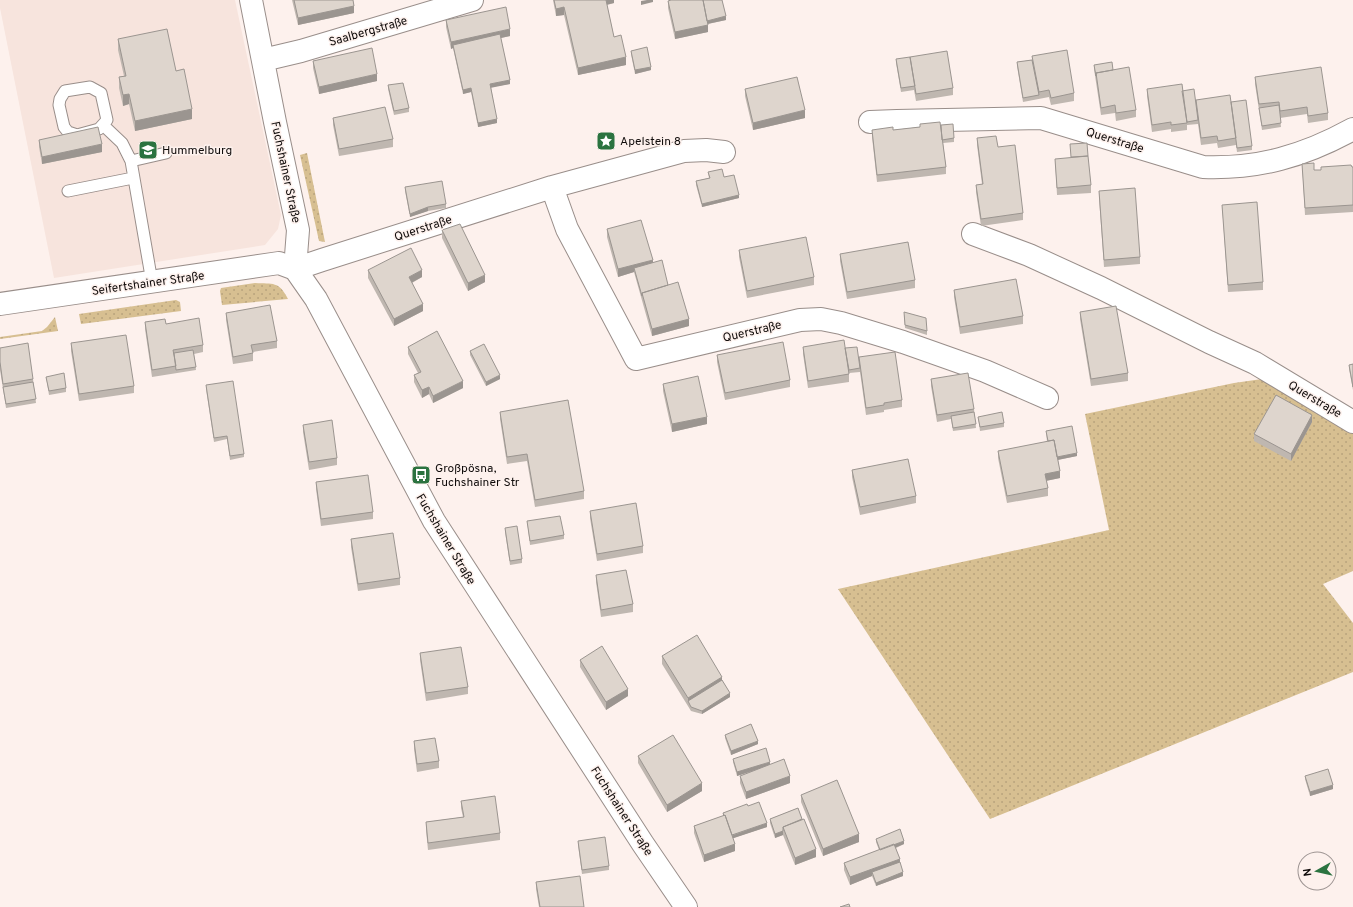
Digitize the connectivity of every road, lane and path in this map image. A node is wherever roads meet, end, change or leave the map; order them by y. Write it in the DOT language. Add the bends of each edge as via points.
graph roads {
  1 [pos="251,0"];
  2 [pos="472,0"];
  3 [pos="263,60"];
  4 [pos="870,122"];
  5 [pos="103,125"];
  6 [pos="1353,129"];
  7 [pos="724,152"];
  8 [pos="166,153"];
  9 [pos="131,161"];
  10 [pos="133,178"];
  11 [pos="552,187"];
  12 [pos="68,191"];
  13 [pos="973,234"];
  14 [pos="295,269"];
  15 [pos="152,282"];
  16 [pos="0,304"];
  17 [pos="1047,398"];
  18 [pos="1353,422"];
  19 [pos="686,907"];
  1 -- 3 [label="street, Fuchshainer Straße"];
  2 -- 3 [label="street, Saalbergstraße"];
  3 -- 14 [label="street, Fuchshainer Straße" via="298,230"];
  4 -- 6 [label="street, Querstraße" via="1040,118 1203,167 1225,168 1288,158 1314,149"];
  5 -- 5 [label="lane" via="107,120 101,93 97,90 90,87 66,92 60,99 64,127 68,132 77,135 99,129"];
  5 -- 9 [label="lane" via="122,143"];
  7 -- 11 [label="street, Querstraße" via="684,151"];
  8 -- 9 [label="lane"];
  9 -- 10 [label="lane"];
  10 -- 12 [label="lane"];
  10 -- 15 [label="lane"];
  11 -- 14 [label="street, Querstraße"];
  11 -- 17 [label="street, Querstraße" via="567,229 636,359 800,320 821,319 903,342 985,371"];
  13 -- 18 [label="street, Querstraße" via="1029,255 1255,363"];
  14 -- 15 [label="street, Seifertshainer Straße" via="279,263"];
  14 -- 19 [label="street, Fuchshainer Straße" via="316,299 434,521"];
  15 -- 16 [label="street, Seifertshainer Straße"];
}
